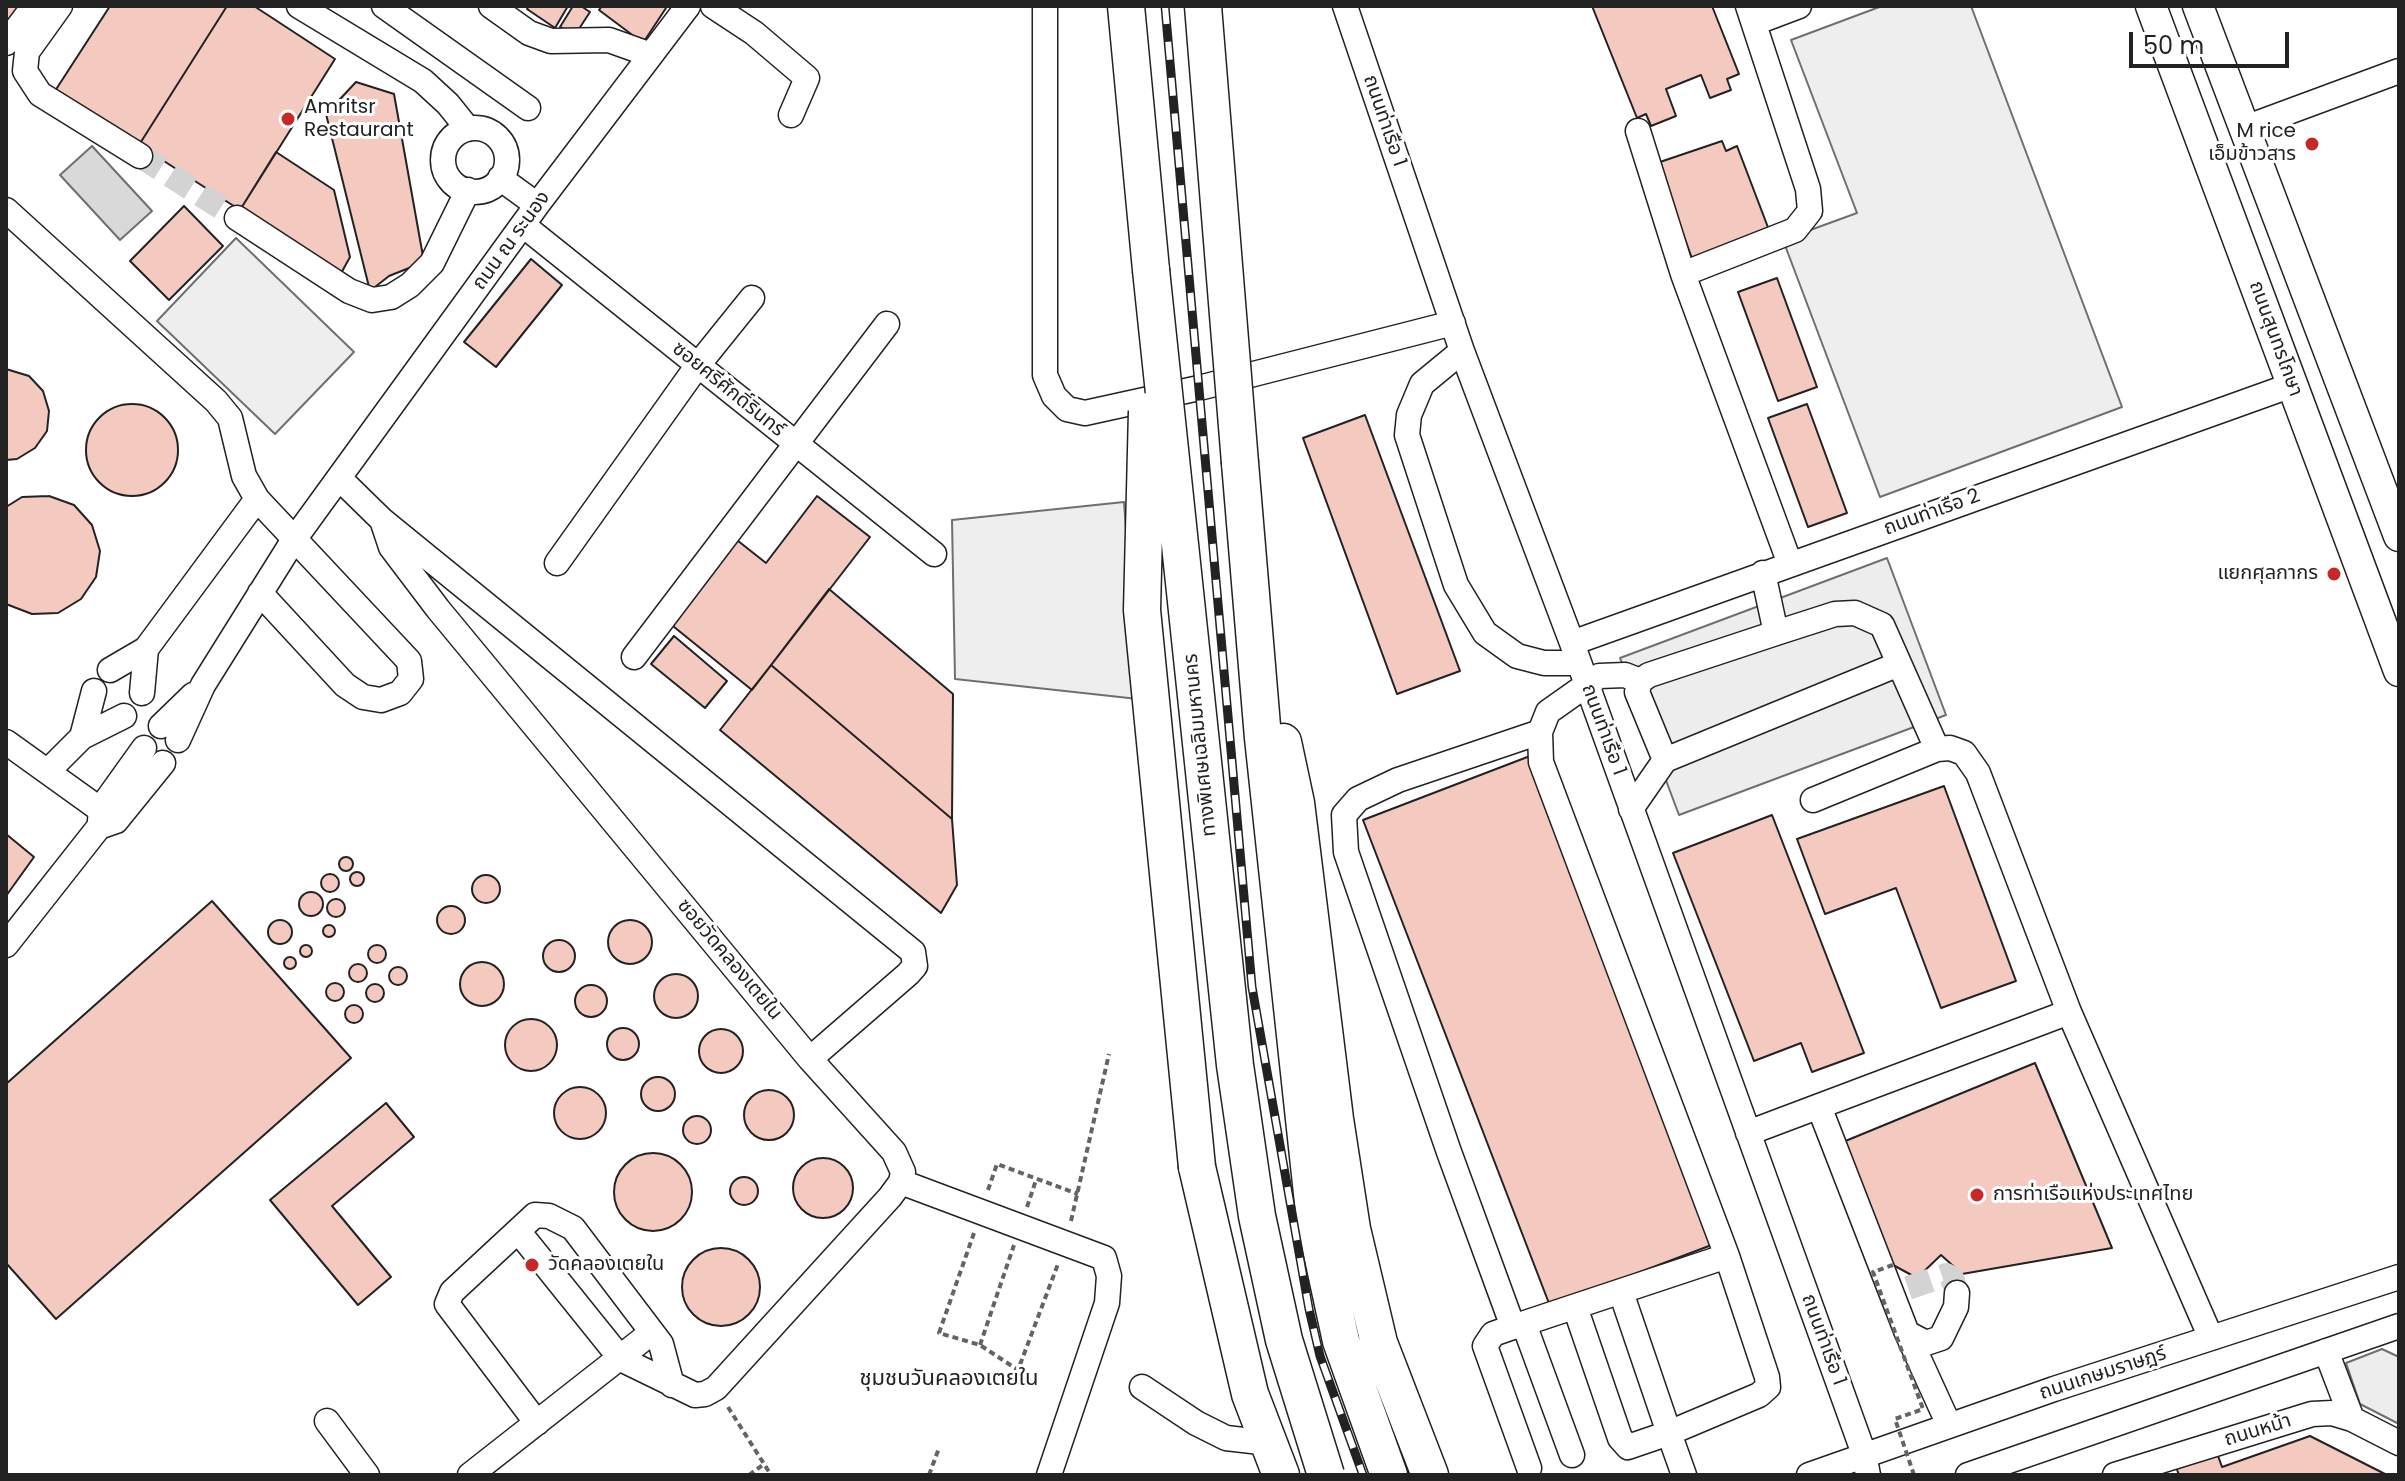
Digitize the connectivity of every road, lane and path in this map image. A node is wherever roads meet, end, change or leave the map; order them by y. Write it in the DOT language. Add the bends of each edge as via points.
graph roads {
  1 [pos="60,6"];
  2 [pos="299,6"];
  3 [pos="384,6"];
  4 [pos="491,6"];
  5 [pos="688,6"];
  6 [pos="713,6"];
  7 [pos="1045,6"];
  8 [pos="1126,6"];
  9 [pos="1203,6"];
  10 [pos="1345,6"];
  11 [pos="1799,6"];
  12 [pos="2151,6"];
  13 [pos="2198,6"];
  14 [pos="23,10"];
  15 [pos="1751,14"];
  16 [pos="6,43"];
  17 [pos="651,55"];
  18 [pos="2399,71"];
  19 [pos="528,108"];
  20 [pos="791,115"];
  21 [pos="2245,128"];
  22 [pos="468,129"];
  23 [pos="1638,131"];
  24 [pos="140,156"];
  25 [pos="500,178"];
  26 [pos="468,190"];
  27 [pos="6,210"];
  28 [pos="530,215"];
  29 [pos="237,218"];
  30 [pos="1151,270"];
  31 [pos="1683,274"];
  32 [pos="752,298"];
  33 [pos="1453,323"];
  34 [pos="887,324"];
  35 [pos="1462,351"];
  36 [pos="698,365"];
  37 [pos="2292,385"];
  38 [pos="793,444"];
  39 [pos="339,478"];
  40 [pos="257,499"];
  41 [pos="382,520"];
  42 [pos="2399,536"];
  43 [pos="293,541"];
  44 [pos="934,554"];
  45 [pos="557,563"];
  46 [pos="1790,564"];
  47 [pos="1763,573"];
  48 [pos="1250,587"];
  49 [pos="260,593"];
  50 [pos="1776,633"];
  51 [pos="146,649"];
  52 [pos="634,657"];
  53 [pos="1579,663"];
  54 [pos="1899,664"];
  55 [pos="110,670"];
  56 [pos="2399,671"];
  57 [pos="1640,681"];
  58 [pos="94,691"];
  59 [pos="142,693"];
  60 [pos="124,716"];
  61 [pos="1540,732"];
  62 [pos="170,733"];
  63 [pos="82,737"];
  64 [pos="6,742"];
  65 [pos="1937,749"];
  66 [pos="154,755"];
  67 [pos="1665,760"];
  68 [pos="49,770"];
  69 [pos="1813,800"];
  70 [pos="1631,809"];
  71 [pos="105,819"];
  72 [pos="6,945"];
  73 [pos="2069,1012"];
  74 [pos="1109,1054"];
  75 [pos="810,1059"];
  76 [pos="1820,1109"];
  77 [pos="1748,1133"];
  78 [pos="901,1182"];
  79 [pos="1078,1194"];
  80 [pos="981,1212"];
  81 [pos="1020,1227"];
  82 [pos="518,1231"];
  83 [pos="1066,1243"];
  84 [pos="1727,1256"];
  85 [pos="1893,1265"];
  86 [pos="2399,1277"];
  87 [pos="1621,1292"];
  88 [pos="1957,1293"];
  89 [pos="1575,1307"];
  90 [pos="1518,1326"];
  91 [pos="2399,1326"];
  92 [pos="651,1333"];
  93 [pos="1907,1333"];
  94 [pos="2211,1338"];
  95 [pos="980,1345"];
  96 [pos="2326,1351"];
  97 [pos="621,1359"];
  98 [pos="672,1385"];
  99 [pos="1142,1387"];
  100 [pos="716,1388"];
  101 [pos="2352,1419"];
  102 [pos="327,1421"];
  103 [pos="537,1423"];
  104 [pos="1949,1425"];
  105 [pos="1669,1433"];
  106 [pos="2399,1443"];
  107 [pos="939,1448"];
  108 [pos="1572,1455"];
  109 [pos="1275,1459"];
  110 [pos="764,1464"];
  111 [pos="1866,1464"];
  112 [pos="1529,1468"];
  113 [pos="367,1475"];
  114 [pos="470,1475"];
  115 [pos="749,1475"];
  116 [pos="771,1475"];
  117 [pos="929,1475"];
  118 [pos="1049,1475"];
  119 [pos="1326,1475"];
  120 [pos="1389,1475"];
  121 [pos="1430,1475"];
  122 [pos="1684,1475"];
  123 [pos="1809,1475"];
  124 [pos="1914,1475"];
  125 [pos="1968,1475"];
  126 [pos="2115,1475"];
  1 -- 24 [label="street" via="27,52 25,71 40,94"];
  2 -- 22 [label="street" via="423,81"];
  3 -- 19 [label="street"];
  4 -- 17 [label="street" via="529,33 551,41 609,40"];
  5 -- 17 [label="street, ถนน ณ ระนอง"];
  6 -- 20 [label="street" via="807,78"];
  7 -- 33 [label="street" via="1045,375 1067,409 1085,413"];
  8 -- 30 [label="highway, ทางพิเศษเฉลิมมหานคร"];
  9 -- 48 [label="highway, bridge"];
  10 -- 33 [label="street, ถนนท่าเรือ 1"];
  11 -- 15 [label="street"];
  12 -- 37 [label="main road, ถนนสุนทรโกษา"];
  13 -- 21 [label="main road"];
  14 -- 16 [label="street"];
  15 -- 31 [label="street" via="1808,189 1810,211 1795,230"];
  17 -- 28 [label="street, ถนน ณ ระนอง"];
  18 -- 21 [label="street"];
  21 -- 42 [label="main road"];
  22 -- 25 [label="street" via="493,133 506,149 506,170"];
  22 -- 26 [label="street" via="455,133 443,150 444,170 456,186"];
  23 -- 31 [label="street"];
  25 -- 26 [label="street" via="494,186 475,193"];
  25 -- 28 [label="street, ซอยศรีศักดิ์รินทร์"];
  26 -- 29 [label="street" via="432,263 400,291 372,300 349,291"];
  27 -- 40 [label="street" via="216,401 230,418 244,476"];
  28 -- 36 [label="street, ซอยศรีศักดิ์รินทร์"];
  28 -- 39 [label="street, ถนน ณ ระนอง"];
  30 -- 109 [label="highway, bridge" via="1142,610 1197,1167 1250,1394"];
  30 -- 119 [label="highway, ทางพิเศษเฉลิมมหานคร, bridge" via="1235,1065 1257,1216 1284,1340"];
  31 -- 46 [label="street"];
  32 -- 36 [label="street"];
  33 -- 35 [label="street, ถนนท่าเรือ 1"];
  34 -- 38 [label="street"];
  35 -- 53 [label="street, ถนนท่าเรือ 1"];
  35 -- 53 [label="street" via="1422,384 1407,435 1456,585 1485,633 1517,656"];
  36 -- 38 [label="street, ซอยศรีศักดิ์รินทร์"];
  36 -- 45 [label="street"];
  37 -- 46 [label="street, ถนนท่าเรือ 2"];
  37 -- 56 [label="main road, ถนนสุนทรโกษา"];
  38 -- 44 [label="street, ซอยศรีศักดิ์รินทร์"];
  38 -- 52 [label="street"];
  39 -- 41 [label="street"];
  39 -- 43 [label="street, ถนน ณ ระนอง"];
  40 -- 43 [label="street"];
  40 -- 51 [label="street"];
  41 -- 75 [label="street, ซอยวัดคลองเตยใน" via="391,547 438,609"];
  41 -- 75 [label="street" via="913,952 915,966 908,974"];
  43 -- 49 [label="street, ถนน ณ ระนอง"];
  43 -- 49 [label="street" via="409,661 411,679 400,693 381,700 363,697 345,685"];
  46 -- 47 [label="street, ถนนท่าเรือ 2"];
  47 -- 50 [label="street"];
  47 -- 53 [label="street, ถนนท่าเรือ 2"];
  48 -- 120 [label="highway" via="1315,1221 1341,1341"];
  48 -- 121 [label="highway" via="1296,803 1352,1229 1379,1343"];
  49 -- 62 [label="street, ถนน ณ ระนอง"];
  50 -- 54 [label="street" via="1855,613 1882,625"];
  50 -- 57 [label="street"];
  51 -- 55 [label="street"];
  51 -- 59 [label="street"];
  53 -- 57 [label="street" via="1599,676 1625,675"];
  53 -- 61 [label="street"];
  53 -- 70 [label="street, ถนนท่าเรือ 1"];
  54 -- 65 [label="street"];
  54 -- 67 [label="street"];
  57 -- 67 [label="street" via="1637,692"];
  58 -- 63 [label="street"];
  60 -- 63 [label="street"];
  61 -- 84 [label="street" via="1541,762"];
  61 -- 90 [label="street" via="1398,780 1358,799 1344,815 1343,832 1398,1002"];
  63 -- 68 [label="street"];
  64 -- 68 [label="street"];
  65 -- 69 [label="street"];
  65 -- 73 [label="street" via="1964,753 1978,773"];
  66 -- 71 [label="street"];
  67 -- 70 [label="street"];
  68 -- 71 [label="street"];
  70 -- 77 [label="street, ถนนท่าเรือ 1"];
  71 -- 72 [label="street"];
  73 -- 76 [label="street"];
  73 -- 94 [label="street"];
  74 -- 79 [label="path"];
  75 -- 78 [label="street, ซอยวัดคลองเตยใน" via="894,1152 903,1172"];
  76 -- 77 [label="street"];
  76 -- 93 [label="street" via="1901,1291"];
  77 -- 111 [label="street, ถนนท่าเรือ 1"];
  78 -- 80 [label="street"];
  78 -- 100 [label="street"];
  79 -- 80 [label="path" via="997,1164"];
  79 -- 83 [label="path"];
  80 -- 81 [label="street"];
  80 -- 95 [label="path" via="939,1333"];
  81 -- 83 [label="street"];
  81 -- 95 [label="path"];
  82 -- 92 [label="street" via="535,1215 573,1228"];
  82 -- 97 [label="street"];
  82 -- 103 [label="street" via="452,1292 447,1304"];
  83 -- 95 [label="path" via="1018,1370"];
  83 -- 118 [label="street" via="1104,1258 1107,1303"];
  84 -- 87 [label="street"];
  84 -- 105 [label="street" via="1768,1387"];
  85 -- 124 [label="path, bridge" via="1873,1272 1923,1409 1895,1419"];
  86 -- 94 [label="street, ถนนเกษมราษฎร์"];
  87 -- 89 [label="street"];
  87 -- 105 [label="street"];
  88 -- 93 [label="street" via="1941,1338 1919,1342"];
  89 -- 90 [label="street"];
  89 -- 105 [label="street" via="1623,1444 1628,1447"];
  90 -- 108 [label="street"];
  90 -- 112 [label="street" via="1493,1334 1485,1346"];
  91 -- 96 [label="street"];
  92 -- 97 [label="street"];
  92 -- 98 [label="street" via="661,1344"];
  93 -- 104 [label="street"];
  94 -- 104 [label="street, ถนนเกษมราษฎร์"];
  96 -- 101 [label="street"];
  96 -- 125 [label="street"];
  97 -- 98 [label="street"];
  97 -- 103 [label="street"];
  98 -- 100 [label="street" via="695,1395"];
  99 -- 109 [label="street" via="1196,1423"];
  100 -- 110 [label="path"];
  101 -- 106 [label="street, ถนนหน้า"];
  101 -- 126 [label="street, ถนนหน้า" via="2312,1414"];
  102 -- 113 [label="street"];
  103 -- 114 [label="street"];
  104 -- 111 [label="street, ถนนเกษมราษฎร์"];
  105 -- 122 [label="street"];
  107 -- 117 [label="path"];
  110 -- 115 [label="path"];
  110 -- 116 [label="path"];
  111 -- 123 [label="street, ถนนเกษมราษฎร์"];
}
